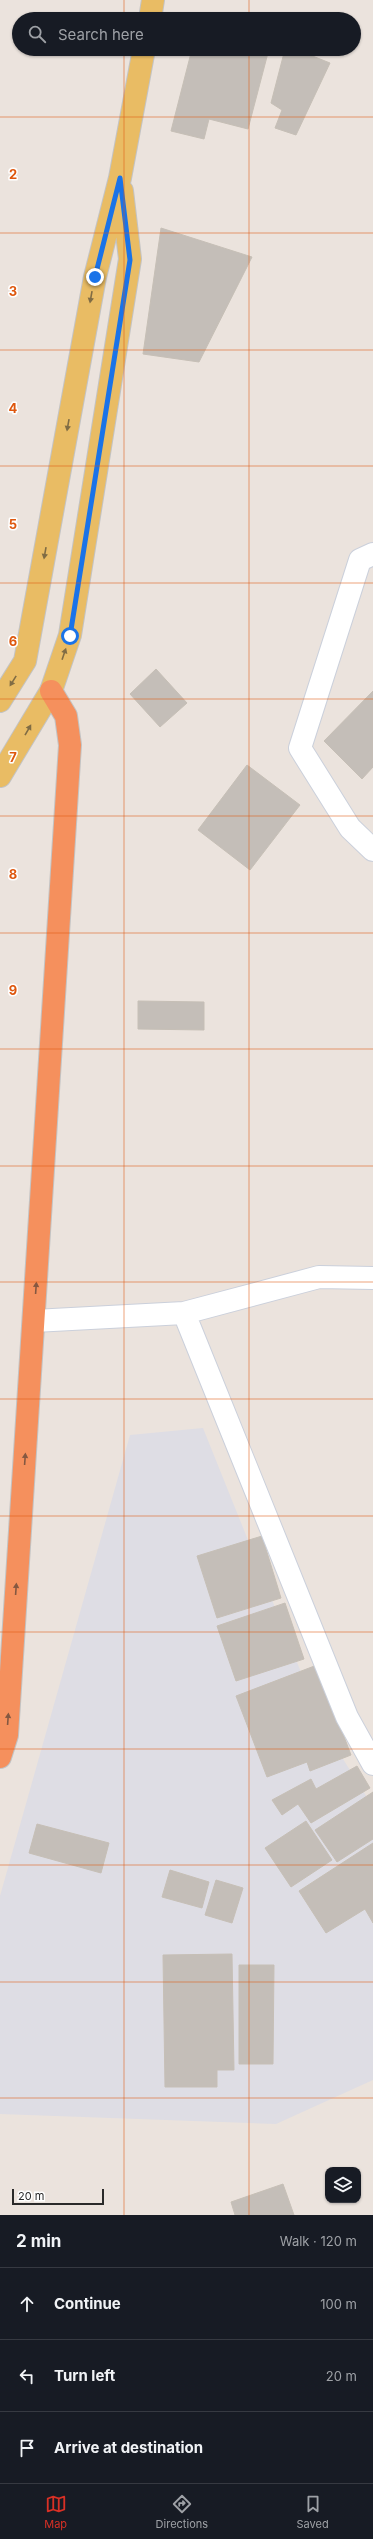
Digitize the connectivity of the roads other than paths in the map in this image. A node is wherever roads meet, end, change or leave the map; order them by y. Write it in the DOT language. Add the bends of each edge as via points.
graph roads {
  1 [pos="153,0"];
  2 [pos="151,12"];
  3 [pos="143,56"];
  4 [pos="120,178"];
  5 [pos="373,554"];
  6 [pos="25,661"];
  7 [pos="51,691"];
  8 [pos="0,701"];
  9 [pos="0,776"];
  10 [pos="373,850"];
  11 [pos="373,1278"];
  12 [pos="184,1312"];
  13 [pos="34,1321"];
  14 [pos="0,1757"];
  15 [pos="373,1764"];
  1 -- 2 [label="main road"];
  3 -- 4 [label="main road"];
  4 -- 6 [label="main road, one-way" via="95,277"];
  7 -- 4 [label="main road, one-way" via="70,636 130,260"];
  5 -- 10 [label="street" via="360,560 300,748 350,828"];
  6 -- 7 [label="main road"];
  6 -- 8 [label="main road, one-way"];
  9 -- 7 [label="main road, one-way"];
  13 -- 7 [label="highway, one-way" via="70,745 66,716"];
  11 -- 12 [label="street" via="319,1276"];
  12 -- 13 [label="street"];
  12 -- 15 [label="street" via="347,1717"];
  14 -- 13 [label="highway, one-way" via="6,1735"];
}
